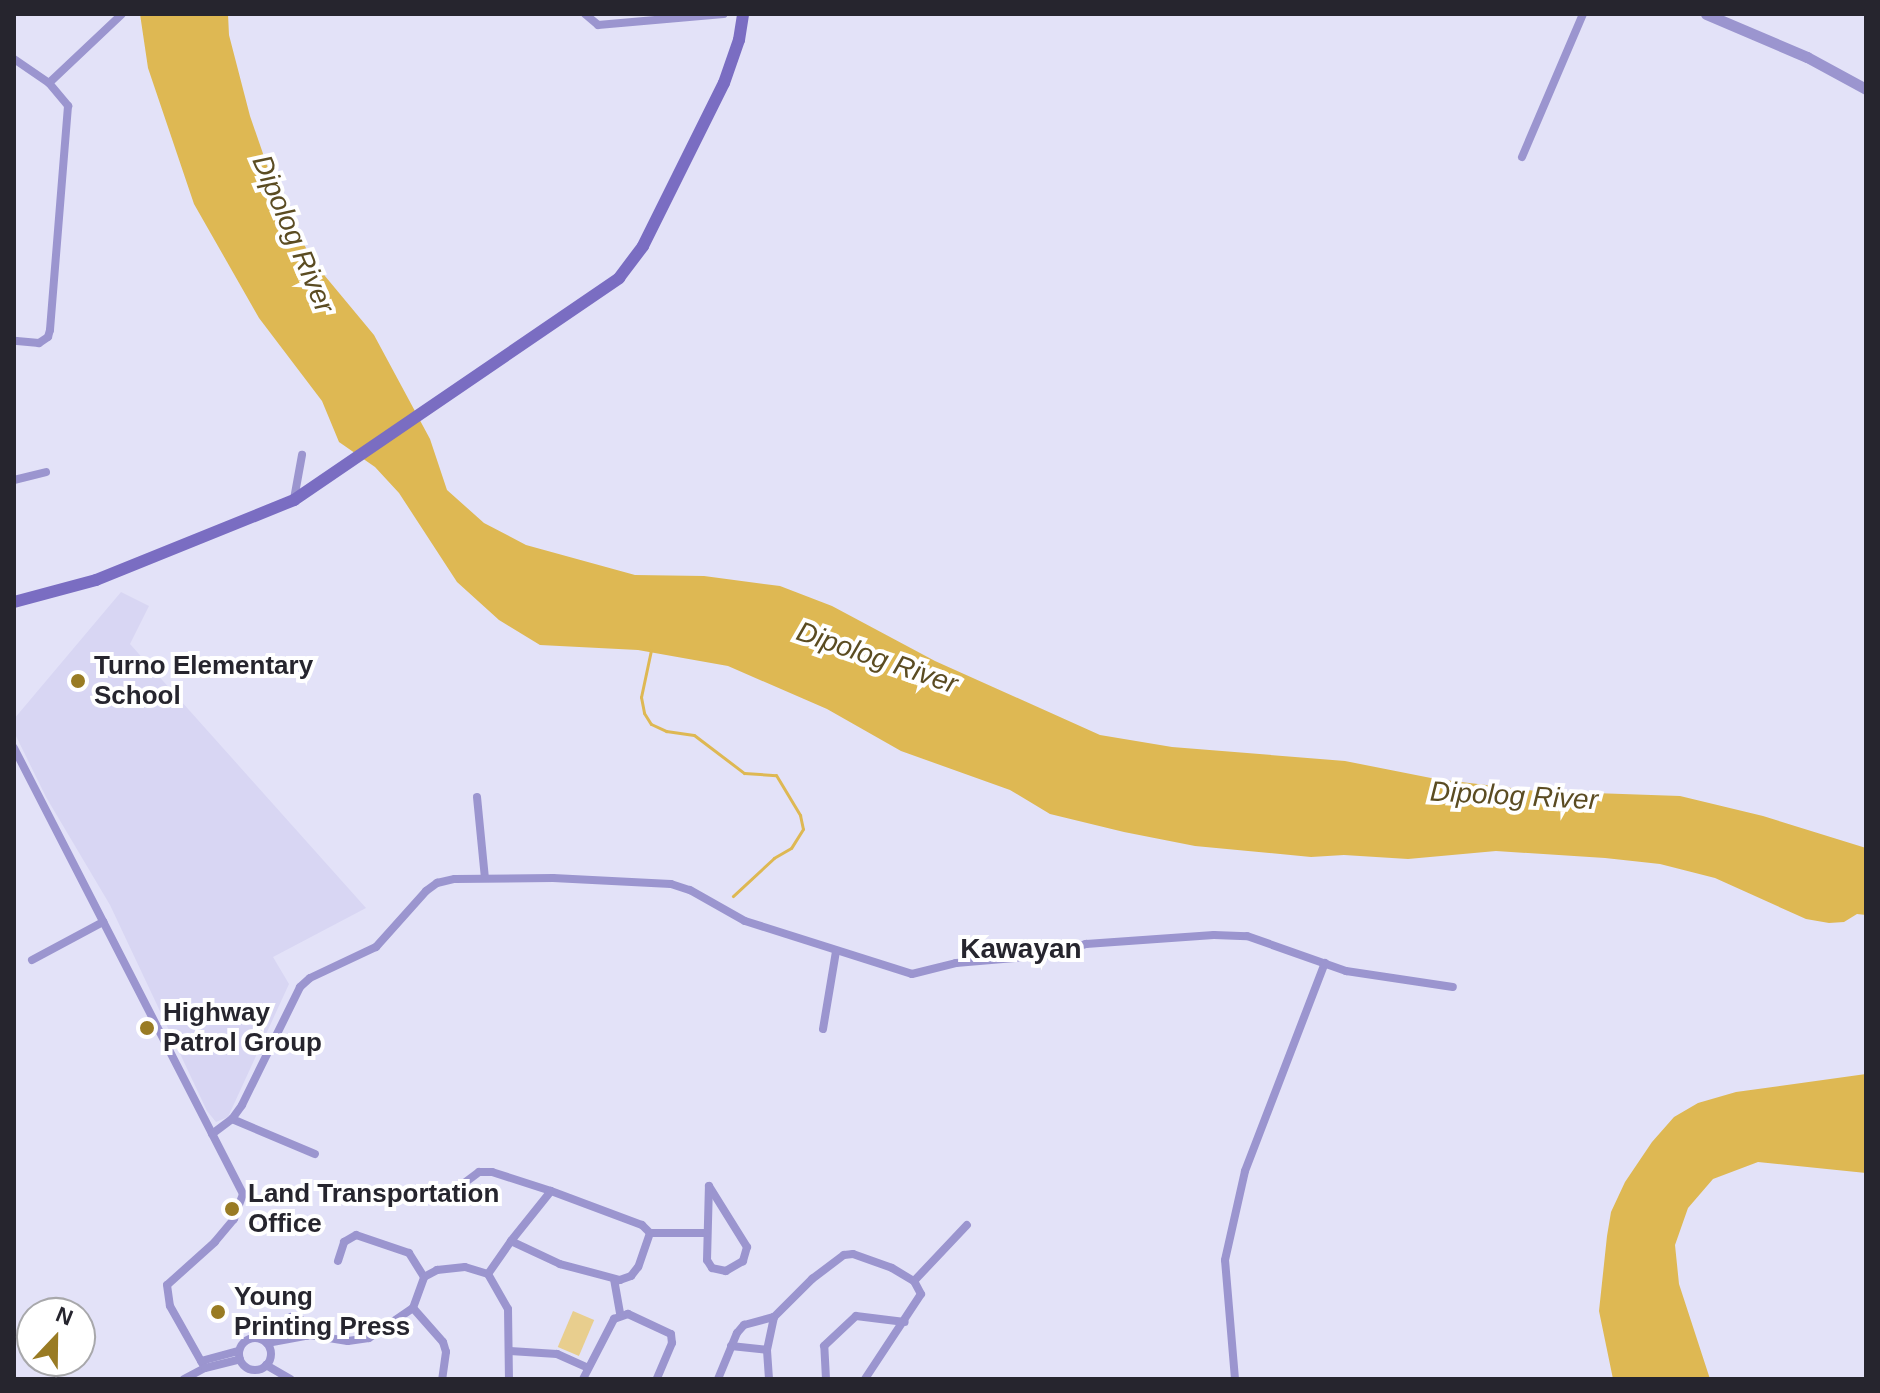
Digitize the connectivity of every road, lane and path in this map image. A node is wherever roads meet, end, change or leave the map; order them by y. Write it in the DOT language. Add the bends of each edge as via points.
graph roads {
  1 [pos="122,14"];
  2 [pos="585,14"];
  3 [pos="724,14"];
  4 [pos="743,14"];
  5 [pos="1583,14"];
  6 [pos="1706,14"];
  7 [pos="14,59"];
  8 [pos="49,83"];
  9 [pos="1866,89"];
  10 [pos="1522,157"];
  11 [pos="14,341"];
  12 [pos="302,455"];
  13 [pos="46,472"];
  14 [pos="14,480"];
  15 [pos="294,500"];
  16 [pos="14,602"];
  17 [pos="14,748"];
  18 [pos="477,797"];
  19 [pos="485,878"];
  20 [pos="103,922"];
  21 [pos="836,951"];
  22 [pos="32,960"];
  23 [pos="1325,963"];
  24 [pos="1453,987"];
  25 [pos="823,1029"];
  26 [pos="232,1119"];
  27 [pos="212,1134"];
  28 [pos="315,1154"];
  29 [pos="463,1184"];
  30 [pos="551,1191"];
  31 [pos="967,1225"];
  32 [pos="650,1233"];
  33 [pos="706,1233"];
  34 [pos="511,1241"];
  35 [pos="338,1261"];
  36 [pos="488,1274"];
  37 [pos="424,1277"];
  38 [pos="614,1279"];
  39 [pos="914,1281"];
  40 [pos="413,1308"];
  41 [pos="620,1314"];
  42 [pos="774,1317"];
  43 [pos="905,1322"];
  44 [pos="307,1336"];
  45 [pos="281,1340"];
  46 [pos="267,1343"];
  47 [pos="731,1346"];
  48 [pos="767,1350"];
  49 [pos="510,1351"];
  50 [pos="239,1355"];
  51 [pos="203,1364"];
  52 [pos="266,1365"];
  53 [pos="588,1368"];
  54 [pos="184,1379"];
  55 [pos="290,1379"];
  56 [pos="442,1379"];
  57 [pos="509,1379"];
  58 [pos="583,1379"];
  59 [pos="657,1379"];
  60 [pos="718,1379"];
  61 [pos="769,1379"];
  62 [pos="826,1379"];
  63 [pos="865,1379"];
  64 [pos="1235,1379"];
  1 -- 8 [label="street"];
  2 -- 3 [label="street" via="598,25"];
  4 -- 15 [label="main road" via="724,83 643,246 619,278"];
  5 -- 10 [label="street"];
  6 -- 9 [label="street"];
  7 -- 8 [label="street"];
  8 -- 11 [label="street" via="68,106 50,330 39,343"];
  12 -- 15 [label="street"];
  13 -- 14 [label="street"];
  15 -- 16 [label="main road" via="152,560"];
  17 -- 20 [label="street"];
  18 -- 19 [label="street"];
  19 -- 21 [label="street" via="671,884 745,921"];
  19 -- 26 [label="street" via="437,883 376,947 300,987"];
  20 -- 22 [label="street"];
  20 -- 27 [label="street"];
  21 -- 23 [label="street" via="912,974 956,963 1050,955 1086,944 1247,936"];
  21 -- 25 [label="street"];
  23 -- 24 [label="street"];
  23 -- 64 [label="street" via="1245,1171 1225,1260"];
  26 -- 27 [label="street"];
  26 -- 28 [label="street"];
  27 -- 51 [label="street" via="238,1179 241,1205 215,1242 173,1277 166,1298"];
  29 -- 30 [label="street" via="479,1172 492,1172"];
  30 -- 32 [label="street" via="642,1225"];
  30 -- 34 [label="street"];
  31 -- 39 [label="street"];
  32 -- 33 [label="street"];
  32 -- 38 [label="street" via="631,1276"];
  33 -- 33 [label="street" via="708,1190 709,1186 747,1255 718,1272 707,1260"];
  34 -- 36 [label="street"];
  34 -- 38 [label="street" via="560,1264"];
  35 -- 37 [label="street" via="344,1242 356,1235 409,1253"];
  36 -- 37 [label="street" via="448,1266"];
  36 -- 49 [label="street" via="508,1309"];
  37 -- 40 [label="street"];
  38 -- 41 [label="street"];
  39 -- 42 [label="street" via="863,1255 844,1255"];
  39 -- 43 [label="street" via="921,1294"];
  40 -- 44 [label="street" via="359,1341"];
  40 -- 56 [label="street" via="443,1342"];
  41 -- 53 [label="street"];
  41 -- 59 [label="street" via="671,1334"];
  42 -- 47 [label="street" via="744,1325"];
  42 -- 48 [label="street"];
  43 -- 62 [label="street" via="856,1316 824,1346"];
  43 -- 63 [label="street"];
  44 -- 45 [label="street"];
  44 -- 45 [label="street" via="301,1320 291,1317 281,1327"];
  45 -- 46 [label="street"];
  46 -- 50 [label="street" via="250,1338"];
  46 -- 52 [label="street" via="271,1354"];
  47 -- 48 [label="street"];
  47 -- 60 [label="street"];
  48 -- 61 [label="street"];
  49 -- 53 [label="street" via="557,1354"];
  49 -- 57 [label="street"];
  50 -- 51 [label="street"];
  50 -- 52 [label="street" via="251,1369"];
  51 -- 54 [label="street"];
  52 -- 55 [label="street"];
  53 -- 58 [label="street"];
}
